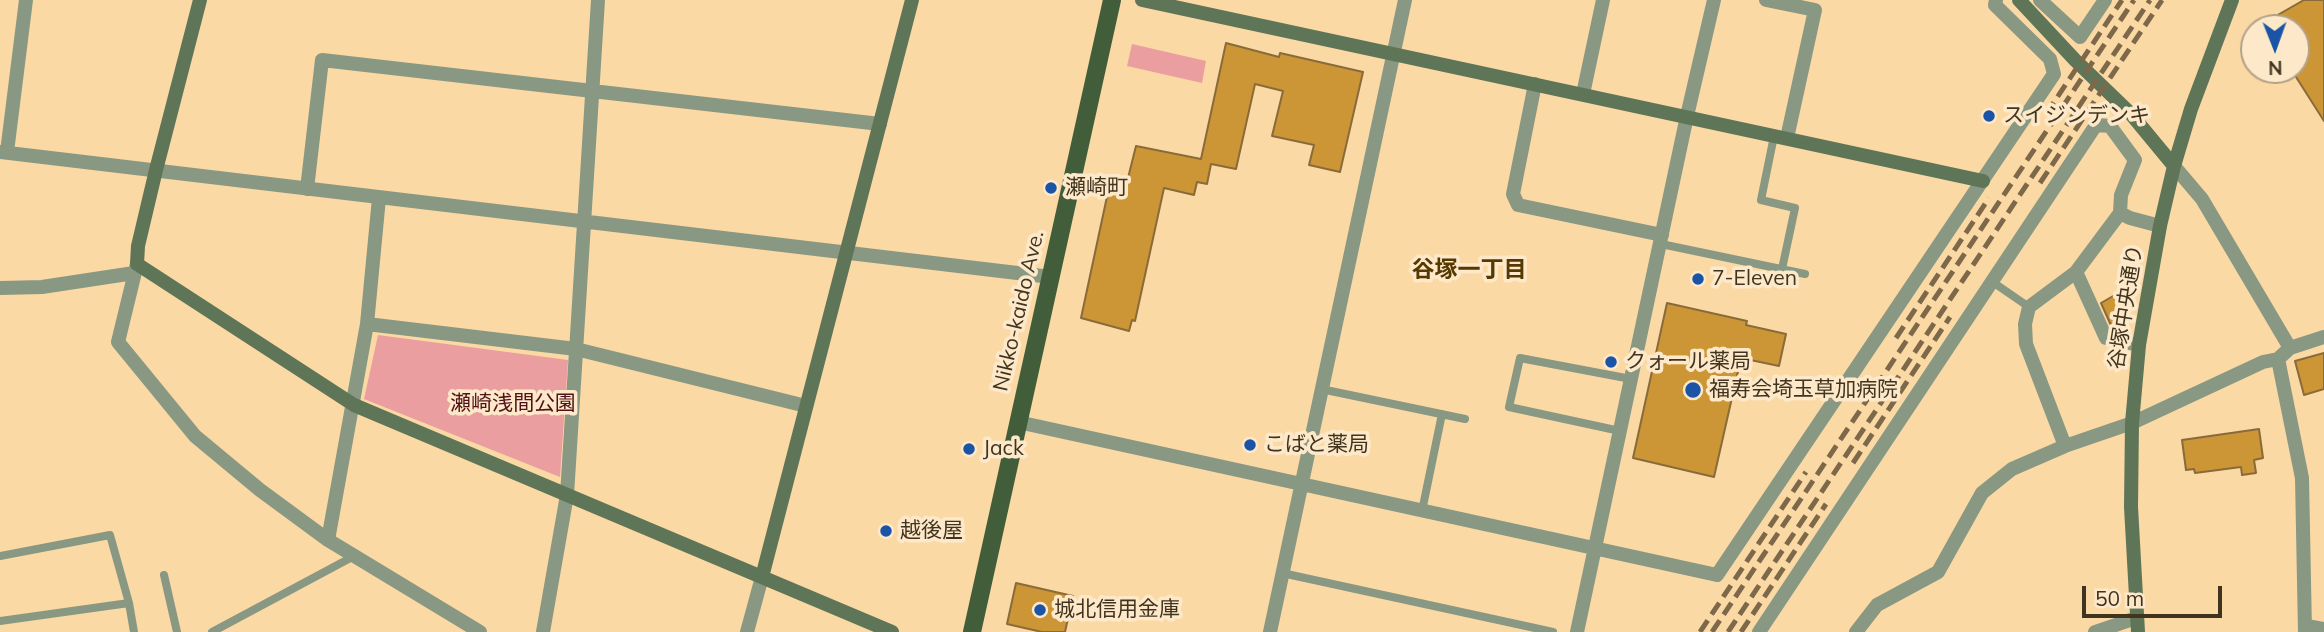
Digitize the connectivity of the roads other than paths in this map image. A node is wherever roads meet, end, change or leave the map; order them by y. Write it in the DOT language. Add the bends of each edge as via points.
graph roads {
  1 [pos="26,0"];
  2 [pos="200,0"];
  3 [pos="598,0"];
  4 [pos="912,0"];
  5 [pos="1112,0"];
  6 [pos="1142,0"];
  7 [pos="1405,0"];
  8 [pos="1603,0"];
  9 [pos="1714,0"];
  10 [pos="1766,0"];
  11 [pos="1996,0"];
  12 [pos="2019,0"];
  13 [pos="2040,0"];
  14 [pos="2105,0"];
  15 [pos="2232,0"];
  16 [pos="1393,53"];
  17 [pos="1535,84"];
  18 [pos="593,90"];
  19 [pos="1583,94"];
  20 [pos="1686,116"];
  21 [pos="880,124"];
  22 [pos="1781,137"];
  23 [pos="3,152"];
  24 [pos="2174,166"];
  25 [pos="156,170"];
  26 [pos="1983,181"];
  27 [pos="307,189"];
  28 [pos="379,198"];
  29 [pos="2120,213"];
  30 [pos="583,221"];
  31 [pos="2160,226"];
  32 [pos="1662,239"];
  33 [pos="845,254"];
  34 [pos="135,268"];
  35 [pos="1782,268"];
  36 [pos="2076,272"];
  37 [pos="1805,274"];
  38 [pos="1051,277"];
  39 [pos="1997,285"];
  40 [pos="0,288"];
  41 [pos="2029,307"];
  42 [pos="366,324"];
  43 [pos="2324,337"];
  44 [pos="2139,345"];
  45 [pos="2290,348"];
  46 [pos="576,349"];
  47 [pos="2278,359"];
  48 [pos="1631,379"];
  49 [pos="1321,389"];
  50 [pos="354,405"];
  51 [pos="806,405"];
  52 [pos="1442,414"];
  53 [pos="1465,419"];
  54 [pos="1018,422"];
  55 [pos="2132,424"];
  56 [pos="1620,431"];
  57 [pos="2065,446"];
  58 [pos="1301,485"];
  59 [pos="567,495"];
  60 [pos="1422,511"];
  61 [pos="328,540"];
  62 [pos="1594,548"];
  63 [pos="356,555"];
  64 [pos="0,556"];
  65 [pos="1282,573"];
  66 [pos="164,575"];
  67 [pos="762,577"];
  68 [pos="129,603"];
  69 [pos="0,621"];
  70 [pos="2137,625"];
  71 [pos="2306,629"];
  72 [pos="2324,629"];
  73 [pos="134,632"];
  74 [pos="177,632"];
  75 [pos="212,632"];
  76 [pos="480,632"];
  77 [pos="543,632"];
  78 [pos="747,632"];
  79 [pos="892,632"];
  80 [pos="972,632"];
  81 [pos="1270,632"];
  82 [pos="1553,632"];
  83 [pos="1577,632"];
  84 [pos="1759,632"];
  85 [pos="1856,632"];
  86 [pos="2095,632"];
  1 -- 23 [label="street"];
  2 -- 25 [label="street"];
  3 -- 18 [label="street"];
  4 -- 21 [label="street"];
  5 -- 38 [label="main road, Nikko-kaido Ave."];
  6 -- 16 [label="street"];
  7 -- 16 [label="street"];
  8 -- 19 [label="street"];
  9 -- 20 [label="street"];
  10 -- 22 [label="street" via="1815,10"];
  11 -- 26 [label="street" via="1995,5 2050,60 2054,74"];
  12 -- 24 [label="street" via="2131,114"];
  13 -- 14 [label="street" via="2080,37"];
  15 -- 24 [label="street, 谷塚中央通り"];
  16 -- 17 [label="street"];
  16 -- 49 [label="street"];
  17 -- 19 [label="street"];
  17 -- 32 [label="street" via="1513,194 1518,205"];
  18 -- 21 [label="street"];
  18 -- 27 [label="street" via="322,60"];
  18 -- 30 [label="street"];
  19 -- 20 [label="street"];
  20 -- 22 [label="street"];
  20 -- 32 [label="street"];
  21 -- 33 [label="street"];
  22 -- 26 [label="street"];
  22 -- 35 [label="lane" via="1761,200 1795,208"];
  23 -- 25 [label="street"];
  24 -- 31 [label="street, 谷塚中央通り"];
  24 -- 45 [label="street" via="2202,199"];
  25 -- 27 [label="street"];
  25 -- 34 [label="street"];
  26 -- 62 [label="street" via="1717,575"];
  27 -- 28 [label="street"];
  28 -- 30 [label="street"];
  28 -- 42 [label="street"];
  29 -- 31 [label="street"];
  29 -- 36 [label="street"];
  29 -- 84 [label="street" via="2121,195 2135,160 2110,126 2096,125"];
  30 -- 33 [label="street"];
  30 -- 46 [label="street"];
  31 -- 44 [label="street, 谷塚中央通り"];
  32 -- 35 [label="lane"];
  32 -- 48 [label="street"];
  33 -- 38 [label="street"];
  33 -- 51 [label="street"];
  34 -- 40 [label="street" via="42,287"];
  34 -- 50 [label="street"];
  34 -- 61 [label="street" via="118,342 195,436"];
  35 -- 37 [label="lane"];
  36 -- 41 [label="street"];
  36 -- 44 [label="street" via="2106,338"];
  38 -- 54 [label="main road, Nikko-kaido Ave."];
  39 -- 41 [label="lane"];
  41 -- 57 [label="street" via="2026,344"];
  42 -- 46 [label="street"];
  42 -- 50 [label="street"];
  43 -- 45 [label="street"];
  44 -- 55 [label="street, 谷塚中央通り"];
  45 -- 47 [label="street"];
  46 -- 51 [label="street"];
  46 -- 59 [label="street"];
  47 -- 55 [label="street"];
  47 -- 71 [label="street" via="2302,478"];
  48 -- 56 [label="street"];
  48 -- 56 [label="lane" via="1520,358 1509,407"];
  49 -- 52 [label="lane"];
  49 -- 58 [label="street"];
  50 -- 59 [label="street"];
  50 -- 61 [label="street"];
  51 -- 67 [label="street"];
  52 -- 53 [label="lane"];
  52 -- 60 [label="lane"];
  54 -- 58 [label="street"];
  54 -- 80 [label="main road, Nikko-kaido Ave."];
  55 -- 57 [label="street"];
  55 -- 70 [label="street, 谷塚中央通り"];
  56 -- 62 [label="street"];
  57 -- 85 [label="street" via="2012,469 1982,493 1938,572 1877,605"];
  58 -- 60 [label="street"];
  58 -- 65 [label="street"];
  59 -- 67 [label="street"];
  59 -- 77 [label="street"];
  60 -- 62 [label="street"];
  61 -- 63 [label="street"];
  62 -- 83 [label="street"];
  63 -- 75 [label="lane"];
  63 -- 76 [label="street"];
  64 -- 68 [label="lane" via="110,534"];
  65 -- 81 [label="street"];
  65 -- 82 [label="lane"];
  66 -- 74 [label="lane"];
  67 -- 78 [label="street"];
  67 -- 79 [label="street"];
  68 -- 69 [label="lane"];
  68 -- 73 [label="lane"];
  70 -- 86 [label="street"];
  71 -- 72 [label="street"];
}
